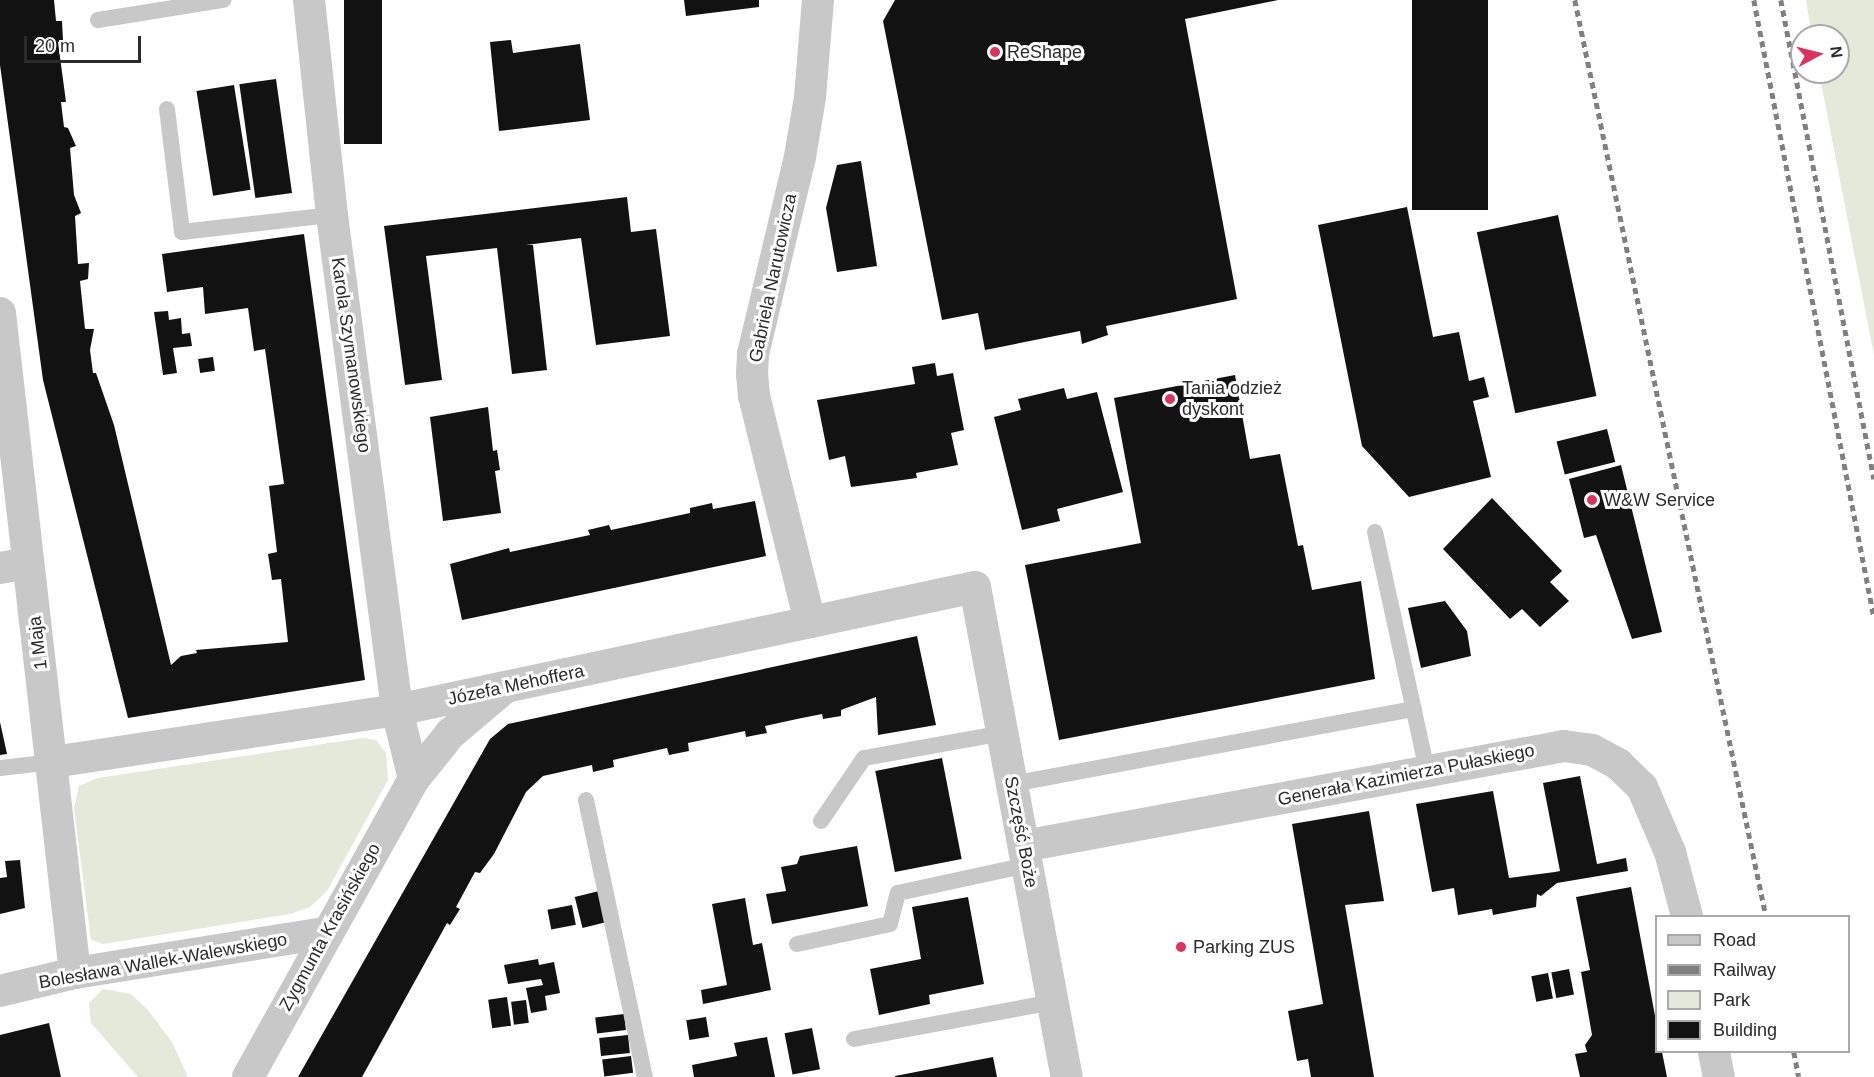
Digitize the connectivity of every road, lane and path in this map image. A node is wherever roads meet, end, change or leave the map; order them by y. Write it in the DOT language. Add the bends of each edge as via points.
graph roads {
  1 [pos="223,0"];
  2 [pos="309,0"];
  3 [pos="818,0"];
  4 [pos="98,20"];
  5 [pos="167,109"];
  6 [pos="332,215"];
  7 [pos="0,313"];
  8 [pos="5,399"];
  9 [pos="1375,532"];
  10 [pos="14,566"];
  11 [pos="975,587"];
  12 [pos="810,622"];
  13 [pos="506,687"];
  14 [pos="1414,709"];
  15 [pos="397,710"];
  16 [pos="1003,733"];
  17 [pos="53,762"];
  18 [pos="0,768"];
  19 [pos="1427,771"];
  20 [pos="414,779"];
  21 [pos="1012,784"];
  22 [pos="585,800"];
  23 [pos="821,821"];
  24 [pos="1026,856"];
  25 [pos="1687,915"];
  26 [pos="326,933"];
  27 [pos="797,944"];
  28 [pos="75,973"];
  29 [pos="0,991"];
  30 [pos="1053,1002"];
  31 [pos="854,1040"];
  32 [pos="1714,1053"];
  33 [pos="248,1077"];
  34 [pos="645,1077"];
  35 [pos="1067,1077"];
  36 [pos="1719,1077"];
  1 -- 4 [label="lane"];
  2 -- 6 [label="street, Karola Szymanowskiego"];
  3 -- 12 [label="street, Gabriela Narutowicza" via="802,147 753,354 752,374"];
  5 -- 6 [label="lane" via="182,232"];
  6 -- 15 [label="street, Karola Szymanowskiego"];
  7 -- 8 [label="street, 1 Maja"];
  8 -- 10 [label="street, 1 Maja"];
  9 -- 14 [label="lane"];
  10 -- 17 [label="street, 1 Maja"];
  11 -- 12 [label="street, Józefa Mehoffera"];
  11 -- 16 [label="street, Szczęść Boże"];
  12 -- 13 [label="street, Józefa Mehoffera"];
  13 -- 15 [label="street, Józefa Mehoffera"];
  13 -- 20 [label="street, Zygmunta Krasińskiego" via="450,734"];
  14 -- 19 [label="lane"];
  14 -- 21 [label="lane"];
  15 -- 17 [label="street, Józefa Mehoffera"];
  15 -- 20 [label="street"];
  16 -- 21 [label="street, Szczęść Boże"];
  16 -- 23 [label="lane" via="864,758"];
  17 -- 18 [label="lane"];
  17 -- 28 [label="street, 1 Maja"];
  19 -- 24 [label="street, Generała Kazimierza Pułaskiego"];
  19 -- 25 [label="street, Generała Kazimierza Pułaskiego" via="1564,746 1592,750 1618,764 1642,787 1671,852"];
  20 -- 26 [label="street, Zygmunta Krasińskiego"];
  21 -- 24 [label="street, Szczęść Boże"];
  22 -- 34 [label="lane"];
  24 -- 27 [label="lane" via="898,893 890,924"];
  24 -- 30 [label="street, Szczęść Boże"];
  26 -- 28 [label="street, Bolesława Wallek-Walewskiego"];
  26 -- 33 [label="street, Zygmunta Krasińskiego"];
  28 -- 29 [label="street, Bolesława Wallek-Walewskiego"];
  30 -- 31 [label="lane"];
  30 -- 35 [label="street, Szczęść Boże"];
  32 -- 36 [label="street"];
}
